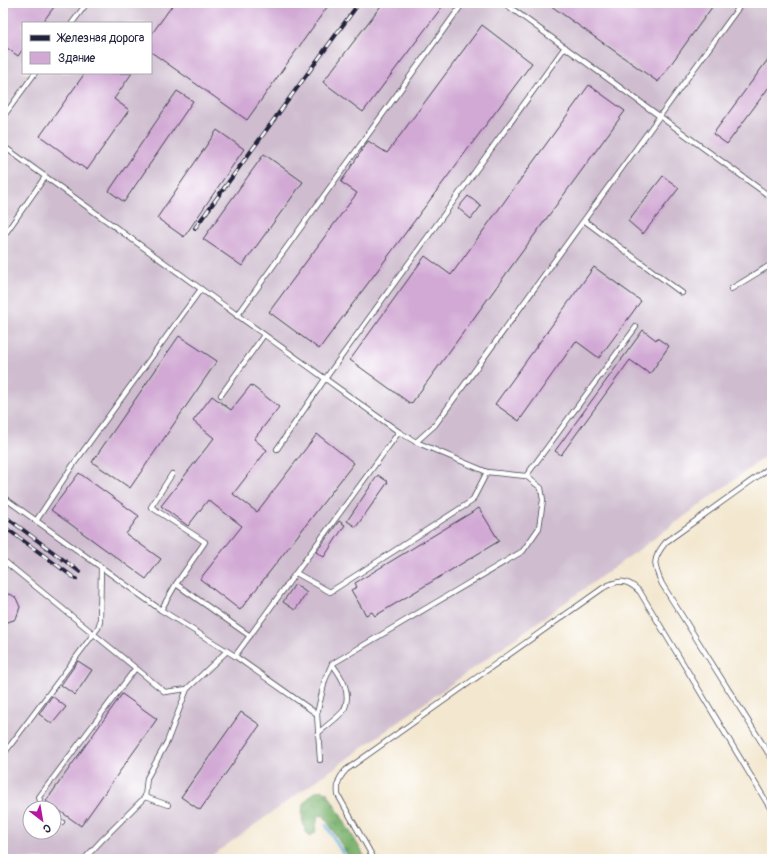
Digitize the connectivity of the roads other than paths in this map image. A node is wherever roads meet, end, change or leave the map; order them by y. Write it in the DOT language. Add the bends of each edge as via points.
graph roads {
  1 [pos="87,3"];
  2 [pos="463,3"];
  3 [pos="505,3"];
  4 [pos="742,3"];
  5 [pos="73,22"];
  6 [pos="565,47"];
  7 [pos="34,74"];
  8 [pos="660,116"];
  9 [pos="3,117"];
  10 [pos="3,146"];
  11 [pos="45,177"];
  12 [pos="772,198"];
  13 [pos="585,221"];
  14 [pos="3,237"];
  15 [pos="772,264"];
  16 [pos="200,289"];
  17 [pos="731,289"];
  18 [pos="682,293"];
  19 [pos="237,316"];
  20 [pos="636,327"];
  21 [pos="264,335"];
  22 [pos="325,379"];
  23 [pos="221,395"];
  24 [pos="399,432"];
  25 [pos="416,442"];
  26 [pos="277,449"];
  27 [pos="772,466"];
  28 [pos="488,472"];
  29 [pos="172,474"];
  30 [pos="526,476"];
  31 [pos="3,497"];
  32 [pos="36,521"];
  33 [pos="3,560"];
  34 [pos="101,567"];
  35 [pos="296,573"];
  36 [pos="176,584"];
  37 [pos="161,610"];
  38 [pos="94,634"];
  39 [pos="250,636"];
  40 [pos="227,651"];
  41 [pos="235,656"];
  42 [pos="332,664"];
  43 [pos="135,668"];
  44 [pos="187,689"];
  45 [pos="316,714"];
  46 [pos="318,733"];
  47 [pos="3,755"];
  48 [pos="772,759"];
  49 [pos="320,760"];
  50 [pos="145,797"];
  51 [pos="40,800"];
  52 [pos="168,805"];
  53 [pos="772,811"];
  54 [pos="88,859"];
  55 [pos="374,859"];
  1 -- 5 [label="lane"];
  2 -- 19 [label="lane"];
  3 -- 6 [label="lane"];
  4 -- 8 [label="lane"];
  6 -- 8 [label="lane"];
  6 -- 22 [label="lane"];
  7 -- 9 [label="lane"];
  8 -- 12 [label="lane"];
  8 -- 13 [label="lane"];
  10 -- 11 [label="lane"];
  11 -- 14 [label="lane"];
  11 -- 16 [label="lane"];
  13 -- 18 [label="lane"];
  13 -- 25 [label="lane" via="435,425"];
  15 -- 17 [label="lane"];
  16 -- 19 [label="lane"];
  16 -- 32 [label="lane" via="73,465"];
  19 -- 21 [label="lane"];
  20 -- 30 [label="lane"];
  21 -- 22 [label="lane"];
  21 -- 23 [label="lane"];
  22 -- 24 [label="lane"];
  22 -- 26 [label="lane"];
  24 -- 25 [label="lane"];
  24 -- 35 [label="lane"];
  25 -- 28 [label="lane"];
  27 -- 48 [label="lane" via="666,542 658,552 655,563 662,584"];
  28 -- 30 [label="lane"];
  28 -- 35 [label="lane" via="472,501 330,592"];
  29 -- 36 [label="lane" via="151,507 205,542"];
  30 -- 42 [label="lane" via="541,488 543,500 539,528 523,551"];
  31 -- 32 [label="lane"];
  32 -- 34 [label="lane"];
  33 -- 38 [label="lane"];
  34 -- 37 [label="lane"];
  34 -- 38 [label="lane" via="100,622"];
  35 -- 39 [label="lane"];
  36 -- 37 [label="lane"];
  36 -- 39 [label="lane"];
  37 -- 40 [label="lane"];
  38 -- 43 [label="lane"];
  38 -- 47 [label="lane"];
  39 -- 41 [label="lane"];
  40 -- 41 [label="lane"];
  40 -- 44 [label="lane"];
  41 -- 45 [label="lane"];
  42 -- 45 [label="lane"];
  42 -- 46 [label="lane" via="343,678 347,695 344,710"];
  43 -- 44 [label="lane" via="165,692"];
  43 -- 51 [label="lane" via="39,797"];
  44 -- 50 [label="lane" via="167,742 147,778"];
  45 -- 46 [label="lane"];
  46 -- 49 [label="lane"];
  50 -- 52 [label="lane"];
  50 -- 54 [label="lane" via="87,856"];
  53 -- 55 [label="lane" via="640,592 634,585 621,582 603,588 346,770 337,785 338,795"];
}
